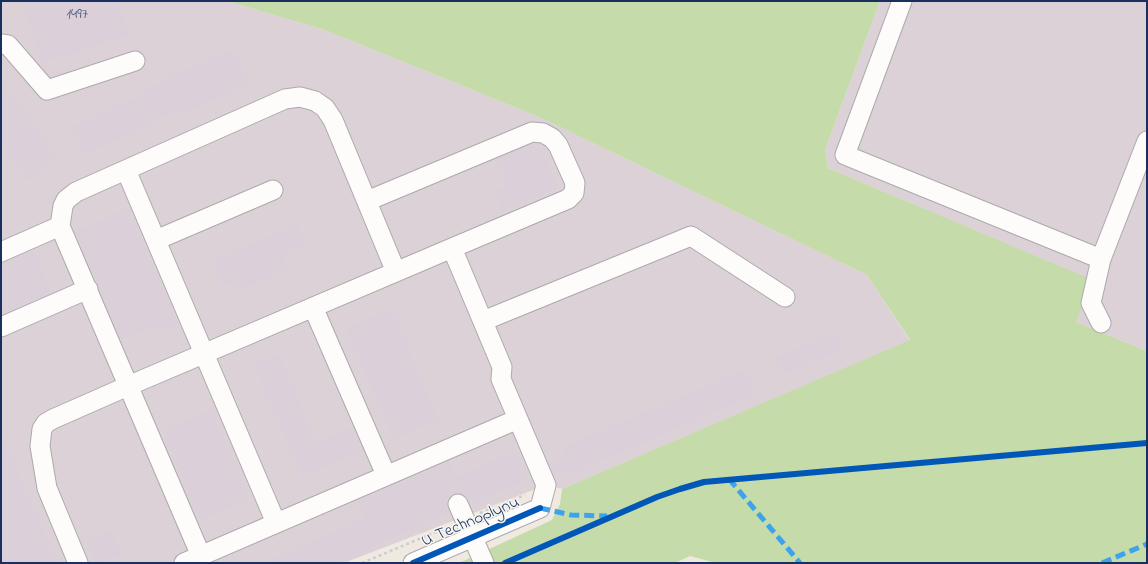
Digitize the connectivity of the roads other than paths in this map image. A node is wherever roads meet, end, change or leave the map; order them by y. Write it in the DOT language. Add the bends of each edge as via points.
graph roads {
  1 [pos="902,1"];
  2 [pos="1,44"];
  3 [pos="135,61"];
  4 [pos="1147,141"];
  5 [pos="126,170"];
  6 [pos="273,190"];
  7 [pos="367,201"];
  8 [pos="60,226"];
  9 [pos="156,240"];
  10 [pos="452,248"];
  11 [pos="1,252"];
  12 [pos="1101,259"];
  13 [pos="396,272"];
  14 [pos="88,289"];
  15 [pos="785,297"];
  16 [pos="313,307"];
  17 [pos="483,322"];
  18 [pos="1101,323"];
  19 [pos="1,327"];
  20 [pos="204,353"];
  21 [pos="128,386"];
  22 [pos="518,419"];
  23 [pos="386,475"];
  24 [pos="458,504"];
  25 [pos="276,523"];
  26 [pos="473,537"];
  27 [pos="193,559"];
  28 [pos="78,563"];
  29 [pos="413,563"];
  30 [pos="484,563"];
  1 -- 12 [label="street" via="844,155"];
  2 -- 3 [label="street" via="8,44 47,90"];
  4 -- 12 [label="street"];
  5 -- 7 [label="street" via="285,99 300,97 315,101 326,108"];
  5 -- 8 [label="street" via="70,196 63,206"];
  5 -- 9 [label="street"];
  6 -- 9 [label="street"];
  7 -- 10 [label="street" via="532,132 543,133 552,138 575,183 574,193 568,198"];
  7 -- 13 [label="street"];
  8 -- 11 [label="street"];
  8 -- 14 [label="street"];
  9 -- 20 [label="street"];
  10 -- 13 [label="street"];
  10 -- 17 [label="street"];
  12 -- 18 [label="street" via="1091,303"];
  13 -- 16 [label="street"];
  14 -- 19 [label="street"];
  14 -- 21 [label="street"];
  15 -- 17 [label="street" via="691,236"];
  16 -- 20 [label="street"];
  16 -- 23 [label="street"];
  17 -- 22 [label="street" via="502,367 501,379"];
  20 -- 21 [label="street"];
  20 -- 25 [label="street"];
  21 -- 27 [label="street"];
  21 -- 28 [label="street" via="53,419 42,429 40,437 46,488"];
  22 -- 23 [label="street"];
  22 -- 26 [label="street, U Technoplynu" via="546,485 540,508"];
  23 -- 25 [label="street"];
  24 -- 26 [label="street"];
  25 -- 27 [label="street"];
  26 -- 29 [label="street, U Technoplynu"];
  26 -- 30 [label="street"];
}
